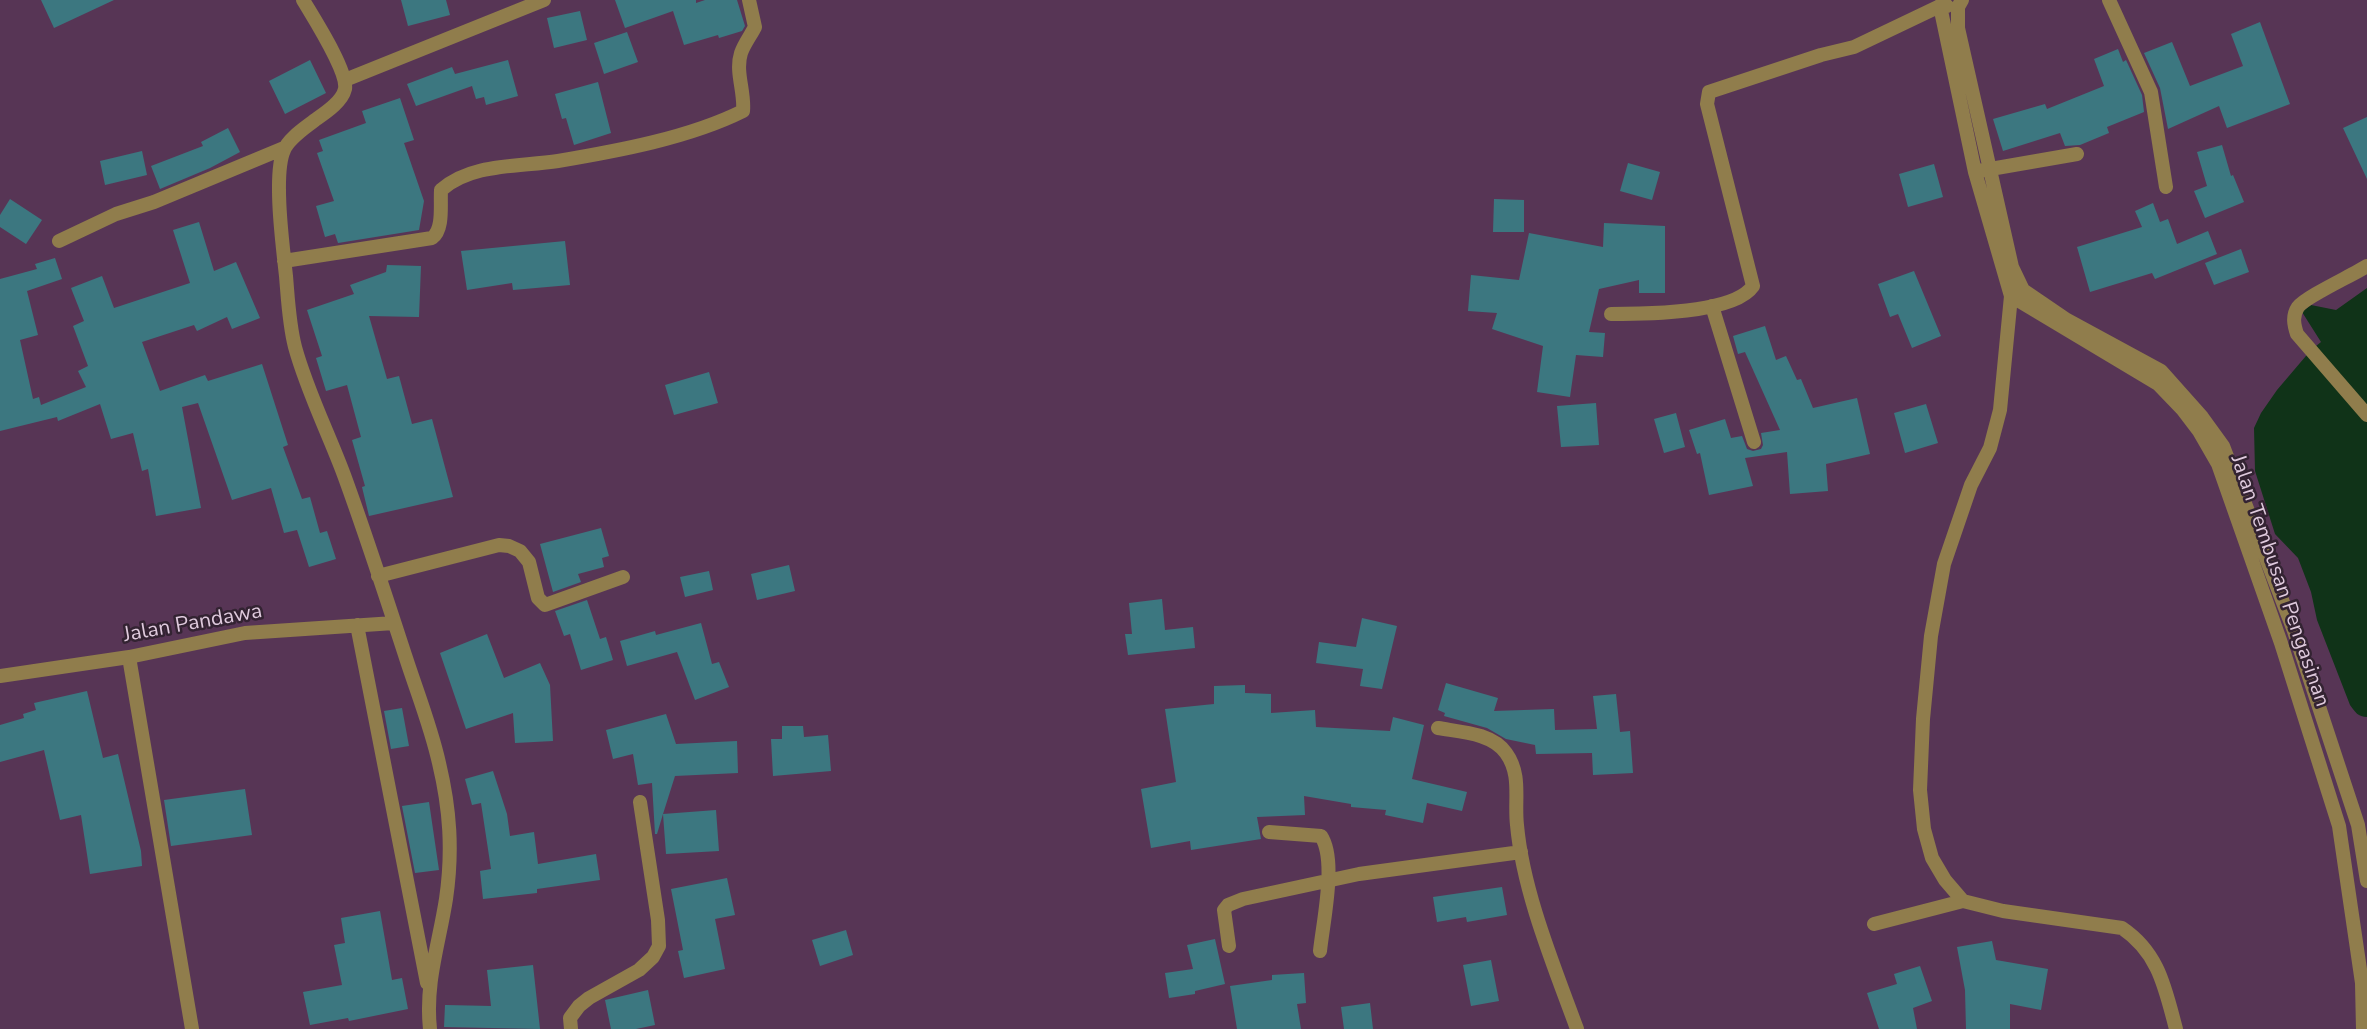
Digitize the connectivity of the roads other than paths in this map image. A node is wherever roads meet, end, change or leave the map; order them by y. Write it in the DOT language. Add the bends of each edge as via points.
graph roads {
  1 [pos="303,0"];
  2 [pos="544,0"];
  3 [pos="749,0"];
  4 [pos="2109,0"];
  5 [pos="1942,3"];
  6 [pos="1960,3"];
  7 [pos="345,80"];
  8 [pos="284,148"];
  9 [pos="2077,153"];
  10 [pos="1982,171"];
  11 [pos="2166,187"];
  12 [pos="59,241"];
  13 [pos="284,261"];
  14 [pos="2367,266"];
  15 [pos="2017,293"];
  16 [pos="1712,306"];
  17 [pos="1611,314"];
  18 [pos="2367,415"];
  19 [pos="1754,442"];
  20 [pos="2217,448"];
  21 [pos="378,576"];
  22 [pos="623,577"];
  23 [pos="394,623"];
  24 [pos="356,625"];
  25 [pos="129,657"];
  26 [pos="0,676"];
  27 [pos="1438,728"];
  28 [pos="640,802"];
  29 [pos="2363,825"];
  30 [pos="2339,826"];
  31 [pos="1269,832"];
  32 [pos="1521,852"];
  33 [pos="1328,879"];
  34 [pos="2367,881"];
  35 [pos="1964,901"];
  36 [pos="1874,925"];
  37 [pos="1229,946"];
  38 [pos="1320,951"];
  39 [pos="428,991"];
  40 [pos="192,1029"];
  41 [pos="430,1029"];
  42 [pos="571,1029"];
  43 [pos="1577,1029"];
  44 [pos="2176,1029"];
  45 [pos="2363,1029"];
  1 -- 7 [label="street"];
  2 -- 7 [label="street"];
  3 -- 13 [label="street" via="755,27 741,53 743,111 681,136 472,172 454,178 441,190 439,228 432,238"];
  4 -- 11 [label="street" via="2151,93"];
  5 -- 6 [label="street"];
  5 -- 10 [label="street"];
  5 -- 16 [label="street" via="1854,47 1709,92 1707,104 1753,280 1746,294"];
  6 -- 10 [label="street" via="1958,28"];
  7 -- 8 [label="street" via="344,93 334,105"];
  8 -- 12 [label="street"];
  8 -- 13 [label="street" via="279,194"];
  9 -- 10 [label="street"];
  10 -- 15 [label="street"];
  13 -- 21 [label="street" via="290,317 306,383"];
  14 -- 18 [label="street" via="2308,298 2293,322 2297,334"];
  15 -- 20 [label="street, Jalan Tembusan Pengasinan" via="2161,371 2202,417"];
  15 -- 35 [label="street" via="1990,448 1971,485 1944,564 1923,719 1920,790 1924,829 1932,858"];
  16 -- 17 [label="street" via="1663,314"];
  16 -- 19 [label="street"];
  20 -- 29 [label="street, Jalan Tembusan Pengasinan" via="2294,631"];
  20 -- 30 [label="street, Jalan Tembusan Pengasinan"];
  21 -- 22 [label="street" via="499,545 520,551 529,562 538,598 545,605"];
  21 -- 23 [label="street"];
  23 -- 24 [label="street, Jalan Pandawa"];
  23 -- 39 [label="street" via="439,759 450,814 451,862"];
  24 -- 25 [label="street, Jalan Pandawa" via="245,633"];
  24 -- 39 [label="street"];
  25 -- 26 [label="street, Jalan Pandawa"];
  25 -- 40 [label="street"];
  27 -- 32 [label="street" via="1479,736 1497,743 1507,754 1517,779"];
  28 -- 42 [label="street" via="659,946 639,970 579,1006 570,1018"];
  29 -- 30 [label="street"];
  29 -- 34 [label="street, Jalan Tembusan Pengasinan"];
  30 -- 45 [label="street, Jalan Tembusan Pengasinan" via="2362,983"];
  31 -- 33 [label="street" via="1321,836 1327,848"];
  32 -- 33 [label="street"];
  32 -- 43 [label="street" via="1544,939"];
  33 -- 37 [label="street" via="1228,905 1224,910"];
  33 -- 38 [label="street"];
  35 -- 36 [label="street"];
  35 -- 44 [label="street" via="2122,928 2137,938 2158,970"];
  39 -- 41 [label="street"];
}
